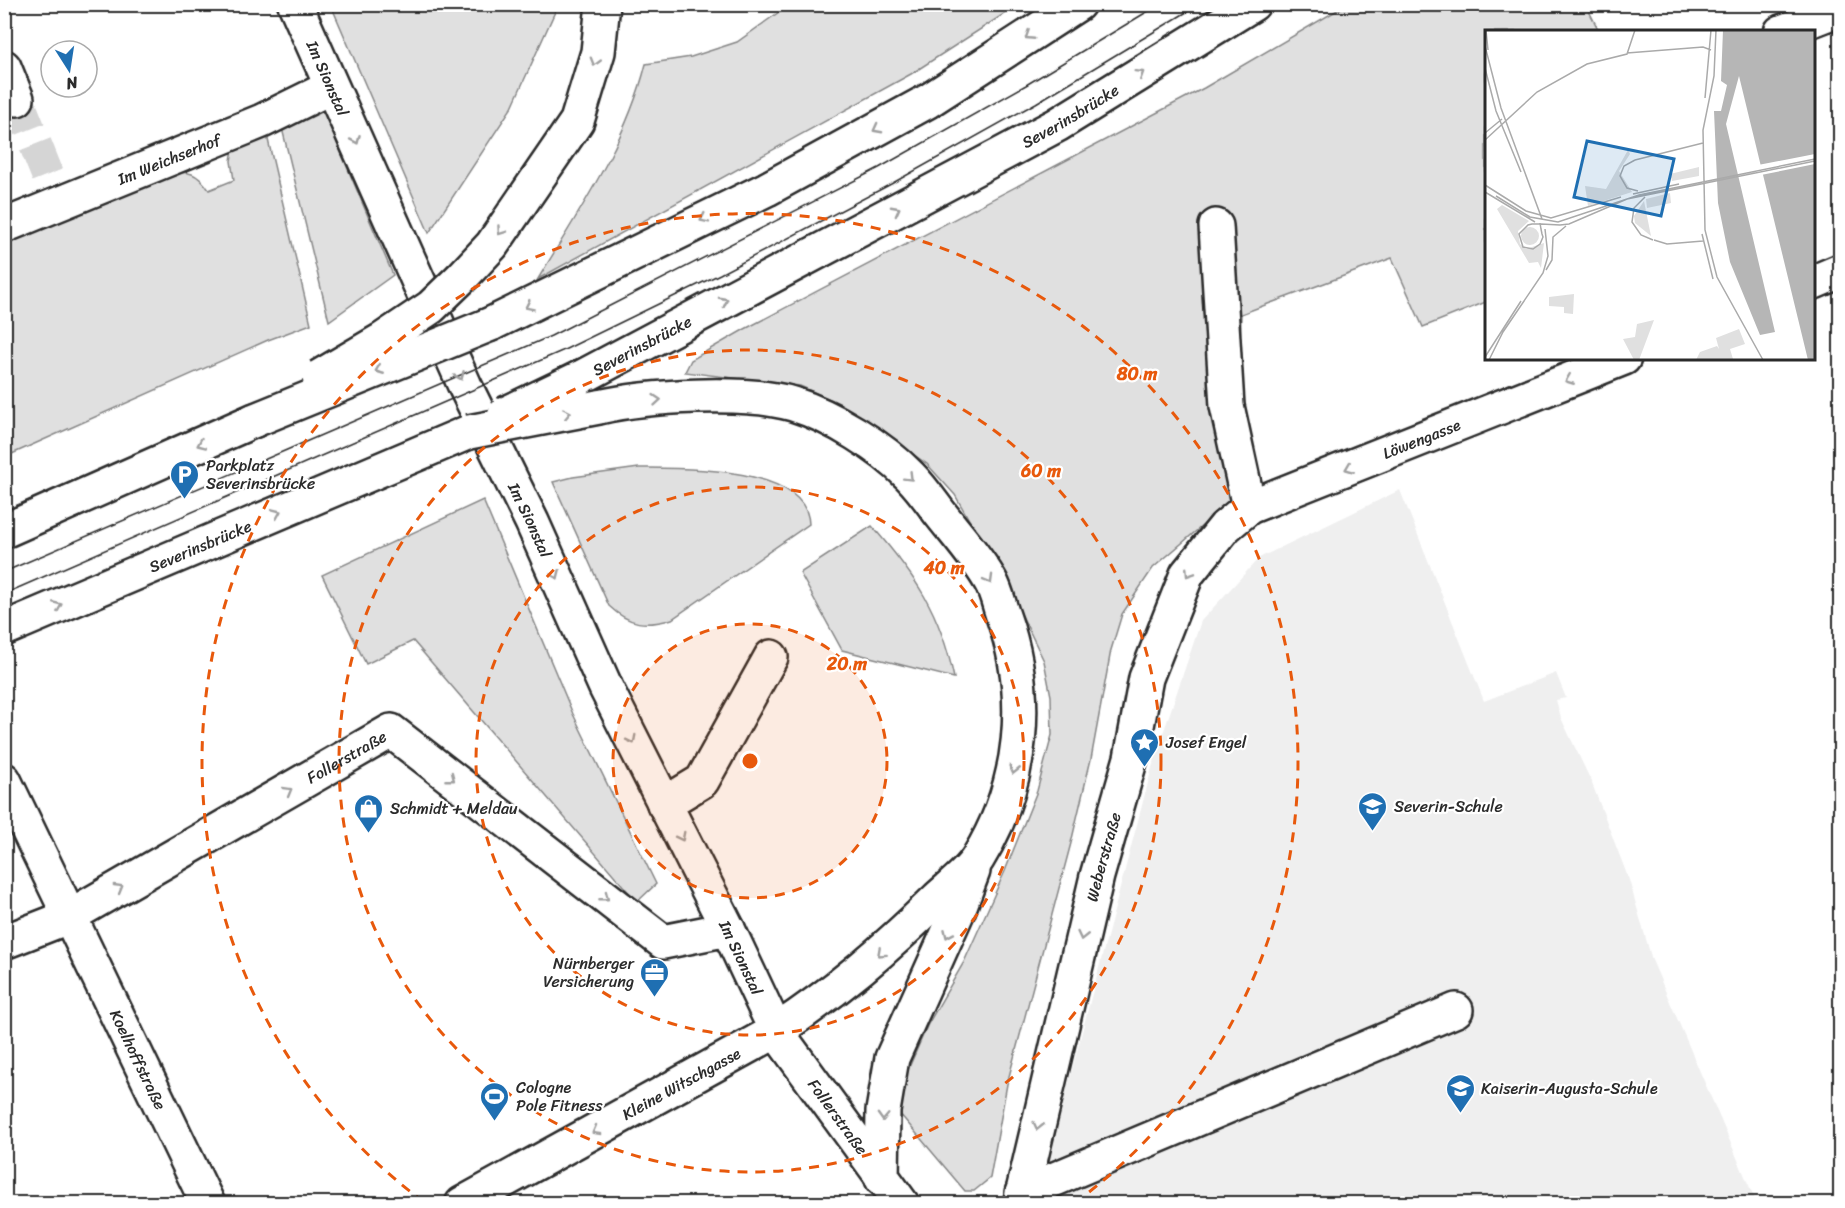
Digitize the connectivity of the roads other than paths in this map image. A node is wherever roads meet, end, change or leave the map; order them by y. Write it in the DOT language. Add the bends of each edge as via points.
graph roads {
  1 [pos="295,4"];
  2 [pos="603,4"];
  3 [pos="1078,4"];
  4 [pos="1253,4"];
  5 [pos="1840,9"];
  6 [pos="1785,30"];
  7 [pos="4,67"];
  8 [pos="331,87"];
  9 [pos="17,99"];
  10 [pos="4,226"];
  11 [pos="1216,226"];
  12 [pos="1840,271"];
  13 [pos="1815,282"];
  14 [pos="1619,360"];
  15 [pos="255,420"];
  16 [pos="469,432"];
  17 [pos="1237,517"];
  18 [pos="4,531"];
  19 [pos="4,629"];
  20 [pos="771,657"];
  21 [pos="4,780"];
  22 [pos="664,804"];
  23 [pos="977,861"];
  24 [pos="68,917"];
  25 [pos="728,929"];
  26 [pos="4,942"];
  27 [pos="1456,1010"];
  28 [pos="776,1031"];
  29 [pos="892,1191"];
  30 [pos="1021,1198"];
  31 [pos="208,1203"];
  32 [pos="462,1203"];
  1 -- 8 [label="main road, Im Sionstal"];
  2 -- 15 [label="main road, one-way, bridge" via="598,52 577,121 492,245 431,307"];
  3 -- 15 [label="main road, one-way, bridge" via="928,101 767,189 491,324"];
  16 -- 4 [label="main road, Severinsbrücke, one-way, bridge" via="580,378 1057,125"];
  5 -- 6 [label="main road"];
  7 -- 9 [label="main road"];
  8 -- 10 [label="main road, Im Weichserhof" via="273,117 53,189"];
  8 -- 22 [label="main road, Im Sionstal, one-way" via="465,386"];
  11 -- 17 [label="main road"];
  12 -- 13 [label="main road"];
  14 -- 17 [label="main road, Löwengasse, one-way"];
  15 -- 18 [label="main road, one-way"];
  19 -- 16 [label="main road, Severinsbrücke, one-way"];
  16 -- 23 [label="main road, one-way, bridge" via="598,407 705,396 748,397 792,404 830,419 909,475 991,583 1010,636 1019,682 1020,734 1015,771"];
  17 -- 30 [label="main road, Weberstraße, one-way" via="1187,574 1146,678 1131,759 1096,876"];
  20 -- 22 [label="main road" via="702,781"];
  21 -- 24 [label="main road, Koelhoffstraße"];
  22 -- 25 [label="main road, Im Sionstal, one-way"];
  23 -- 28 [label="main road, Kleine Witschgasse, one-way" via="882,953 830,995"];
  23 -- 29 [label="main road, one-way" via="892,1058 883,1111"];
  24 -- 25 [label="main road, Follerstraße, one-way" via="391,731 663,942"];
  24 -- 26 [label="main road, Follerstraße"];
  24 -- 31 [label="main road, Koelhoffstraße"];
  25 -- 28 [label="main road, Im Sionstal"];
  27 -- 30 [label="main road"];
  28 -- 29 [label="main road, Follerstraße"];
  28 -- 32 [label="main road, Kleine Witschgasse, one-way"];
}
